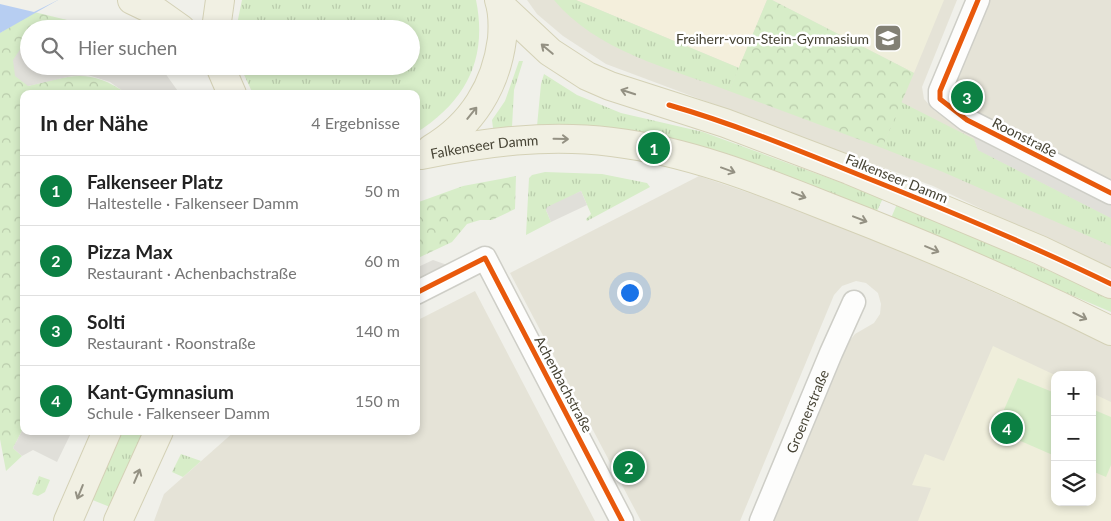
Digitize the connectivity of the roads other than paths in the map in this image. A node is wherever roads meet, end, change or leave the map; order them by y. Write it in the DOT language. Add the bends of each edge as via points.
graph roads {
  1 [pos="132,0"];
  2 [pos="220,0"];
  3 [pos="978,0"];
  4 [pos="500,3"];
  5 [pos="168,20"];
  6 [pos="217,20"];
  7 [pos="224,75"];
  8 [pos="230,90"];
  9 [pos="420,154"];
  10 [pos="420,155"];
  11 [pos="1111,194"];
  12 [pos="1111,284"];
  13 [pos="420,291"];
  14 [pos="854,302"];
  15 [pos="1111,331"];
  16 [pos="105,435"];
  17 [pos="157,435"];
  18 [pos="68,521"];
  19 [pos="118,521"];
  20 [pos="622,521"];
  21 [pos="761,521"];
  1 -- 5 [label="main road"];
  2 -- 6 [label="main road"];
  3 -- 11 [label="street, Roonstraße" via="940,91 940,99 967,120"];
  9 -- 4 [label="main road, one-way" via="458,129 474,113 489,89 500,55"];
  12 -- 4 [label="main road, Falkenseer Damm, one-way" via="1040,250 849,170 587,76 550,52"];
  7 -- 8 [label="main road"];
  10 -- 15 [label="main road, Falkenseer Damm, one-way" via="502,140 528,139 611,142 654,148 716,165 878,226 1027,290"];
  13 -- 20 [label="street, Achenbachstraße" via="485,258"];
  14 -- 21 [label="street, Groenerstraße"];
  16 -- 18 [label="main road, one-way"];
  19 -- 17 [label="main road, one-way"];
}
